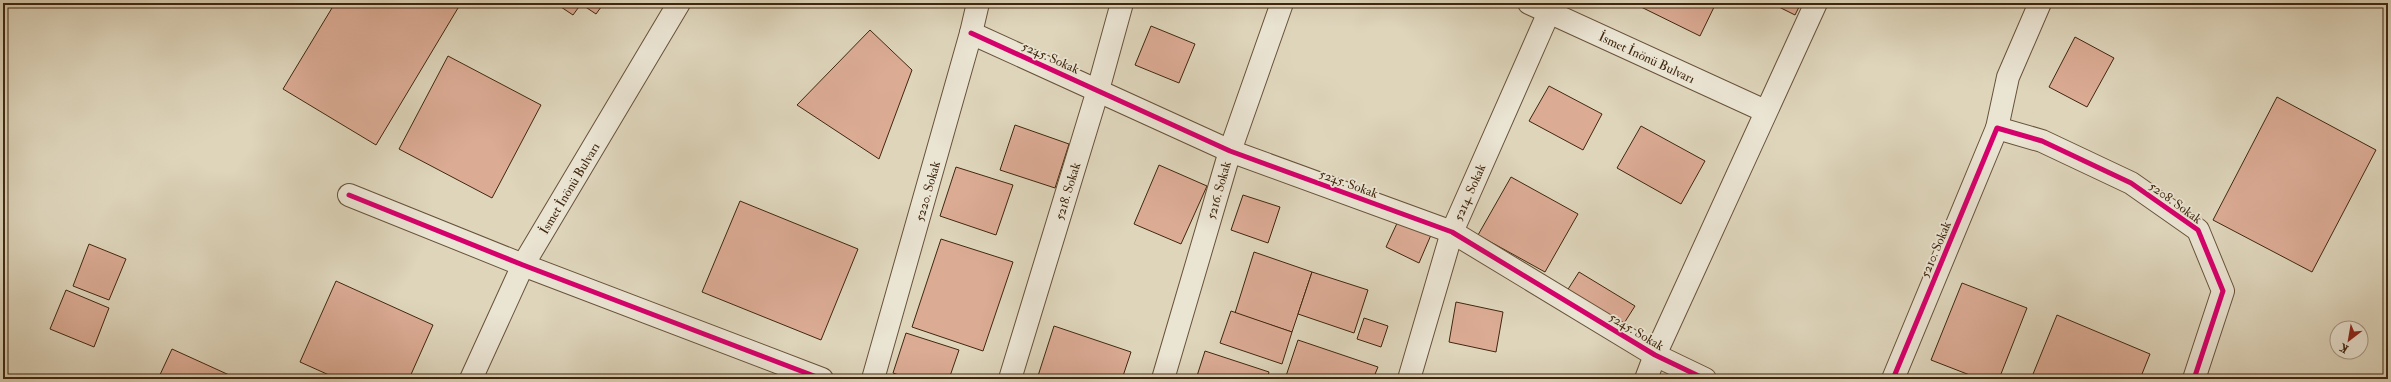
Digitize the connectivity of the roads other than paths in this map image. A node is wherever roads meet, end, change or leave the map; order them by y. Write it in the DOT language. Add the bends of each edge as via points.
graph roads {
  1 [pos="679,3"];
  2 [pos="978,3"];
  3 [pos="1122,3"];
  4 [pos="1282,3"];
  5 [pos="1529,3"];
  6 [pos="1816,3"];
  7 [pos="2040,3"];
  8 [pos="1551,8"];
  9 [pos="972,34"];
  10 [pos="1098,90"];
  11 [pos="1765,111"];
  12 [pos="1997,128"];
  13 [pos="1230,151"];
  14 [pos="349,195"];
  15 [pos="1452,232"];
  16 [pos="523,265"];
  17 [pos="1655,355"];
  18 [pos="471,379"];
  19 [pos="822,379"];
  20 [pos="873,379"];
  21 [pos="1010,379"];
  22 [pos="1163,379"];
  23 [pos="1409,379"];
  24 [pos="1646,379"];
  25 [pos="1704,379"];
  26 [pos="1893,379"];
  27 [pos="2194,379"];
  1 -- 16 [label="street, İsmet İnönü Bulvarı"];
  2 -- 9 [label="street, 5220. Sokak"];
  3 -- 10 [label="street, 5218. Sokak"];
  4 -- 13 [label="street, 5216. Sokak"];
  5 -- 8 [label="street, İsmet İnönü Bulvarı"];
  6 -- 11 [label="street"];
  7 -- 12 [label="street, 5210. Sokak" via="2008,77"];
  8 -- 11 [label="street, İsmet İnönü Bulvarı"];
  8 -- 15 [label="street, 5214. Sokak"];
  9 -- 10 [label="street, 5245. Sokak"];
  9 -- 20 [label="street, 5220. Sokak"];
  10 -- 13 [label="street, 5245. Sokak"];
  10 -- 21 [label="street, 5218. Sokak"];
  11 -- 17 [label="street"];
  12 -- 26 [label="street, 5210. Sokak"];
  12 -- 27 [label="street, 5208. Sokak" via="2042,141 2131,183 2198,230 2223,291"];
  13 -- 15 [label="street, 5245. Sokak"];
  13 -- 22 [label="street, 5216. Sokak"];
  14 -- 16 [label="street"];
  15 -- 17 [label="street, 5245. Sokak"];
  15 -- 23 [label="street, 5214. Sokak"];
  16 -- 18 [label="street, İsmet İnönü Bulvarı"];
  16 -- 19 [label="street"];
  17 -- 24 [label="street"];
  17 -- 25 [label="street, 5245. Sokak"];
}
